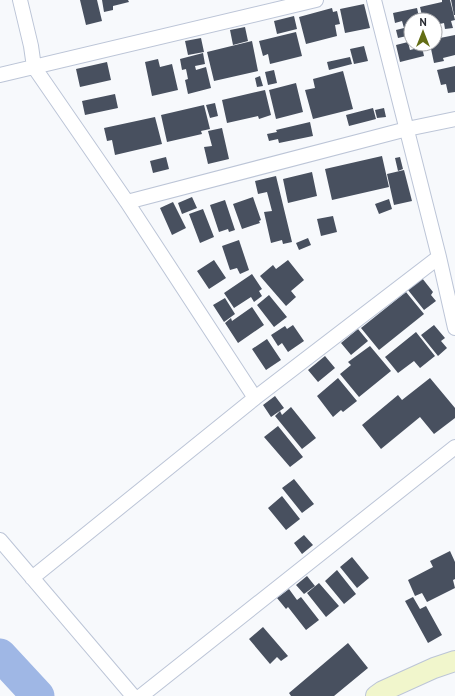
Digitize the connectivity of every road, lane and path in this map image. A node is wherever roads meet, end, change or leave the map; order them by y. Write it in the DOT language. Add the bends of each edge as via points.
graph roads {
  1 [pos="20,0"];
  2 [pos="316,0"];
  3 [pos="374,0"];
  4 [pos="34,67"];
  5 [pos="0,75"];
  6 [pos="455,119"];
  7 [pos="407,129"];
  8 [pos="127,202"];
  9 [pos="439,257"];
  10 [pos="455,328"];
  11 [pos="255,398"];
  12 [pos="455,447"];
  13 [pos="0,540"];
  14 [pos="32,578"];
  15 [pos="455,661"];
  16 [pos="134,696"];
  17 [pos="142,696"];
  18 [pos="376,696"];
  1 -- 4 [label="street"];
  2 -- 4 [label="street"];
  3 -- 7 [label="street"];
  4 -- 5 [label="street"];
  4 -- 8 [label="street"];
  6 -- 7 [label="street"];
  7 -- 8 [label="street"];
  7 -- 9 [label="street"];
  8 -- 11 [label="street"];
  9 -- 10 [label="street"];
  9 -- 11 [label="street"];
  11 -- 14 [label="street"];
  12 -- 17 [label="street"];
  13 -- 14 [label="street"];
  14 -- 16 [label="street"];
  15 -- 18 [label="street" via="434,668"];
}
